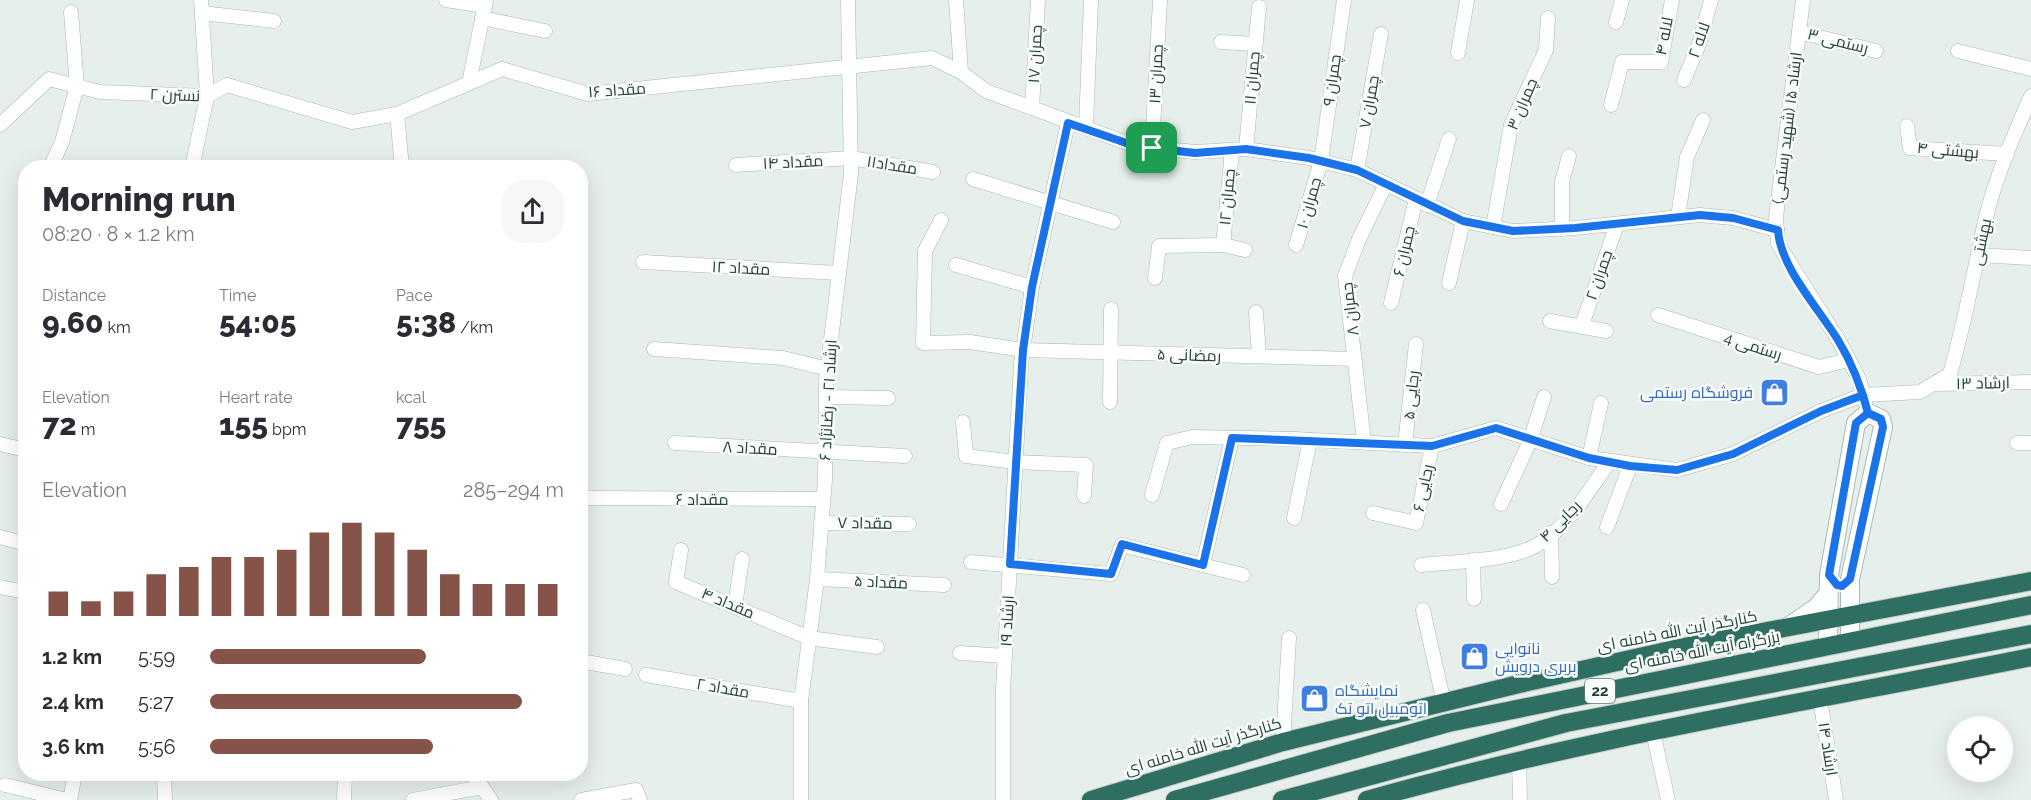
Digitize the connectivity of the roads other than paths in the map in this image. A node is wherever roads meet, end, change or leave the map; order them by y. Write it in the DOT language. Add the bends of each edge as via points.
graph roads {
  1 [pos="446,0"];
  2 [pos="848,0"];
  3 [pos="956,0"];
  4 [pos="1038,0"];
  5 [pos="1091,0"];
  6 [pos="1160,0"];
  7 [pos="1344,0"];
  8 [pos="1467,0"];
  9 [pos="1622,0"];
  10 [pos="1671,0"];
  11 [pos="1712,0"];
  12 [pos="1803,0"];
  13 [pos="202,7"];
  14 [pos="484,8"];
  15 [pos="1259,8"];
  16 [pos="71,12"];
  17 [pos="1548,18"];
  18 [pos="274,21"];
  19 [pos="1616,22"];
  20 [pos="545,31"];
  21 [pos="1799,32"];
  22 [pos="1381,34"];
  23 [pos="1221,42"];
  24 [pos="1255,44"];
  25 [pos="1876,51"];
  26 [pos="1958,51"];
  27 [pos="1458,53"];
  28 [pos="849,65"];
  29 [pos="2031,69"];
  30 [pos="961,72"];
  31 [pos="1684,80"];
  32 [pos="469,83"];
  33 [pos="77,86"];
  34 [pos="207,96"];
  35 [pos="2030,102"];
  36 [pos="1611,105"];
  37 [pos="1032,108"];
  38 [pos="397,114"];
  39 [pos="1703,120"];
  40 [pos="1068,123"];
  41 [pos="0,125"];
  42 [pos="1907,126"];
  43 [pos="1086,128"];
  44 [pos="1449,139"];
  45 [pos="1152,148"];
  46 [pos="1239,149"];
  47 [pos="2007,154"];
  48 [pos="1569,156"];
  49 [pos="851,158"];
  50 [pos="54,160"];
  51 [pos="194,160"];
  52 [pos="401,160"];
  53 [pos="1321,161"];
  54 [pos="736,165"];
  55 [pos="1357,170"];
  56 [pos="933,172"];
  57 [pos="974,179"];
  58 [pos="1386,184"];
  59 [pos="1422,202"];
  60 [pos="1051,203"];
  61 [pos="1678,217"];
  62 [pos="941,220"];
  63 [pos="1463,221"];
  64 [pos="1113,222"];
  65 [pos="1617,224"];
  66 [pos="1492,227"];
  67 [pos="1562,229"];
  68 [pos="1778,230"];
  69 [pos="1223,245"];
  70 [pos="1296,245"];
  71 [pos="1245,250"];
  72 [pos="1978,255"];
  73 [pos="2031,258"];
  74 [pos="643,262"];
  75 [pos="956,265"];
  76 [pos="839,273"];
  77 [pos="1155,278"];
  78 [pos="1449,283"];
  79 [pos="1032,287"];
  80 [pos="1391,303"];
  81 [pos="1111,309"];
  82 [pos="1256,312"];
  83 [pos="1658,315"];
  84 [pos="1550,321"];
  85 [pos="1582,325"];
  86 [pos="1606,331"];
  87 [pos="1416,344"];
  88 [pos="654,348"];
  89 [pos="1023,350"];
  90 [pos="1110,352"];
  91 [pos="1259,357"];
  92 [pos="1355,359"];
  93 [pos="1849,360"];
  94 [pos="828,369"];
  95 [pos="2031,382"];
  96 [pos="1934,384"];
  97 [pos="1863,395"];
  98 [pos="1544,397"];
  99 [pos="826,398"];
  100 [pos="888,399"];
  101 [pos="1110,402"];
  102 [pos="1601,403"];
  103 [pos="1868,413"];
  104 [pos="963,422"];
  105 [pos="1232,438"];
  106 [pos="1310,440"];
  107 [pos="1530,441"];
  108 [pos="1364,442"];
  109 [pos="675,443"];
  110 [pos="2017,443"];
  111 [pos="2031,443"];
  112 [pos="0,444"];
  113 [pos="1405,445"];
  114 [pos="1432,446"];
  115 [pos="18,448"];
  116 [pos="825,452"];
  117 [pos="905,456"];
  118 [pos="1589,458"];
  119 [pos="1610,460"];
  120 [pos="1016,462"];
  121 [pos="1630,466"];
  122 [pos="1152,495"];
  123 [pos="1084,496"];
  124 [pos="588,498"];
  125 [pos="823,499"];
  126 [pos="1501,504"];
  127 [pos="1373,513"];
  128 [pos="1294,518"];
  129 [pos="822,523"];
  130 [pos="909,524"];
  131 [pos="1607,527"];
  132 [pos="1551,533"];
  133 [pos="0,537"];
  134 [pos="18,542"];
  135 [pos="681,550"];
  136 [pos="742,559"];
  137 [pos="1473,560"];
  138 [pos="971,562"];
  139 [pos="1010,564"];
  140 [pos="1203,565"];
  141 [pos="1421,565"];
  142 [pos="1244,575"];
  143 [pos="1829,575"];
  144 [pos="1552,577"];
  145 [pos="817,579"];
  146 [pos="2031,581"];
  147 [pos="944,585"];
  148 [pos="1850,585"];
  149 [pos="0,587"];
  150 [pos="18,590"];
  151 [pos="1828,594"];
  152 [pos="1474,599"];
  153 [pos="2031,605"];
  154 [pos="735,606"];
  155 [pos="1893,607"];
  156 [pos="1424,610"];
  157 [pos="1849,617"];
  158 [pos="1828,621"];
  159 [pos="1782,630"];
  160 [pos="2027,635"];
  161 [pos="809,638"];
  162 [pos="1289,638"];
  163 [pos="1850,641"];
  164 [pos="1828,645"];
  165 [pos="877,647"];
  166 [pos="960,653"];
  167 [pos="1005,656"];
  168 [pos="2030,658"];
  169 [pos="588,662"];
  170 [pos="625,669"];
  171 [pos="646,675"];
  172 [pos="1519,684"];
  173 [pos="1820,699"];
  174 [pos="801,701"];
  175 [pos="1444,703"];
  176 [pos="1526,706"];
  177 [pos="1605,717"];
  178 [pos="1367,720"];
  179 [pos="1566,723"];
  180 [pos="1653,732"];
  181 [pos="1611,741"];
  182 [pos="1283,742"];
  183 [pos="1375,743"];
  184 [pos="1571,749"];
  185 [pos="1443,754"];
  186 [pos="1519,760"];
  187 [pos="1211,764"];
  188 [pos="1451,776"];
  189 [pos="73,781"];
  190 [pos="164,781"];
  191 [pos="345,781"];
  192 [pos="478,781"];
  193 [pos="5,785"];
  194 [pos="1220,786"];
  195 [pos="482,787"];
  196 [pos="69,800"];
  197 [pos="165,800"];
  198 [pos="344,800"];
  199 [pos="413,800"];
  200 [pos="491,800"];
  201 [pos="581,800"];
  202 [pos="640,800"];
  203 [pos="801,800"];
  204 [pos="1003,800"];
  205 [pos="1091,800"];
  206 [pos="1175,800"];
  207 [pos="1282,800"];
  208 [pos="1367,800"];
  209 [pos="1520,800"];
  210 [pos="1668,800"];
  211 [pos="1836,800"];
  1 -- 14 [label="street"];
  2 -- 28 [label="street, ارشاد ۲۱ - رضانژاد ۶"];
  3 -- 30 [label="street"];
  4 -- 37 [label="street, چمران ۱۷"];
  5 -- 43 [label="street"];
  6 -- 45 [label="street, چمران ۱۳"];
  7 -- 53 [label="street, چمران ۹"];
  8 -- 27 [label="street"];
  9 -- 19 [label="street"];
  10 -- 36 [label="street, لاله ۴" via="1661,62 1622,62"];
  11 -- 31 [label="street, لاله ۲"];
  12 -- 21 [label="street, ارشاد ۱۵ (شهید رستمی)"];
  13 -- 18 [label="street"];
  13 -- 34 [label="street"];
  14 -- 20 [label="street"];
  14 -- 32 [label="street"];
  15 -- 24 [label="street, چمران ۱۱"];
  16 -- 33 [label="street"];
  17 -- 66 [label="street, چمران ۳" via="1546,51 1511,125"];
  21 -- 25 [label="street, رستمی ۳"];
  21 -- 68 [label="street, ارشاد ۱۵ (شهید رستمی)" via="1776,217"];
  22 -- 55 [label="street, چمران ۷"];
  23 -- 24 [label="street"];
  24 -- 46 [label="street, چمران ۱۱"];
  26 -- 29 [label="street"];
  28 -- 30 [label="street, مقداد ۱۶" via="932,58"];
  28 -- 32 [label="street, مقداد ۱۶" via="588,94 502,69"];
  28 -- 49 [label="street, ارشاد ۲۱ - رضانژاد ۶"];
  30 -- 37 [label="street, مقداد ۱۶" via="986,92"];
  32 -- 38 [label="street, مقداد ۱۶"];
  33 -- 34 [label="street, نسترن ۲" via="100,92"];
  33 -- 41 [label="street, نسترن ۲" via="49,79"];
  33 -- 50 [label="street"];
  34 -- 38 [label="street, نسترن ۲" via="227,85 352,122"];
  34 -- 51 [label="street"];
  35 -- 47 [label="street, بهشتی"];
  37 -- 40 [label="street, مقداد ۱۶"];
  38 -- 52 [label="street"];
  39 -- 61 [label="street" via="1687,157"];
  40 -- 43 [label="street, مقداد ۱۶"];
  40 -- 60 [label="street, ارشاد ۱۹"];
  42 -- 47 [label="street, بهشتی ۴" via="1910,148"];
  43 -- 45 [label="street, مقداد ۱۶" via="1135,146"];
  44 -- 59 [label="street, چمران ۶"];
  45 -- 46 [label="street, مقداد ۱۶" via="1195,153"];
  46 -- 53 [label="street, مقداد ۱۶"];
  46 -- 69 [label="street, چمران ۱۲"];
  47 -- 72 [label="street, بهشتی" via="1986,214"];
  48 -- 67 [label="street" via="1562,182"];
  49 -- 54 [label="street, مقداد ۱۴"];
  49 -- 56 [label="street, مقداد۱۱"];
  49 -- 76 [label="street, ارشاد ۲۱ - رضانژاد ۶"];
  53 -- 55 [label="street, مقداد ۱۶"];
  53 -- 70 [label="street, چمران ۱۰"];
  55 -- 58 [label="street, مقداد ۱۶"];
  57 -- 60 [label="street"];
  58 -- 59 [label="street, مقداد ۱۶"];
  58 -- 92 [label="street, چمران ۸" via="1345,276"];
  59 -- 63 [label="street, مقداد ۱۶"];
  59 -- 80 [label="street, چمران ۶"];
  60 -- 64 [label="street"];
  60 -- 79 [label="street, ارشاد ۱۹"];
  61 -- 65 [label="street, مقداد ۱۶"];
  61 -- 68 [label="street, مقداد ۱۶" via="1733,218"];
  62 -- 89 [label="street, رمضانی ۵" via="925,251 923,343 970,342"];
  63 -- 66 [label="street, مقداد ۱۶"];
  63 -- 78 [label="street"];
  65 -- 67 [label="street, مقداد ۱۶"];
  65 -- 85 [label="street, چمران ۲"];
  66 -- 67 [label="street, مقداد ۱۶" via="1513,231"];
  68 -- 93 [label="street, ارشاد ۱۵ (شهید رستمی)" via="1778,244"];
  69 -- 71 [label="street"];
  69 -- 77 [label="street" via="1159,246"];
  72 -- 73 [label="street"];
  72 -- 96 [label="street, بهشتی" via="1950,374"];
  74 -- 76 [label="street, مقداد ۱۲"];
  75 -- 79 [label="street"];
  76 -- 94 [label="street, ارشاد ۲۱ - رضانژاد ۶"];
  79 -- 89 [label="street, ارشاد ۱۹"];
  81 -- 90 [label="street"];
  82 -- 91 [label="street"];
  83 -- 93 [label="street, رستمی 4" via="1819,367"];
  84 -- 85 [label="street"];
  85 -- 86 [label="street"];
  87 -- 113 [label="street, رجایی ۵"];
  88 -- 94 [label="street" via="783,357"];
  89 -- 90 [label="street, رمضانی ۵"];
  89 -- 120 [label="street, ارشاد ۱۹"];
  90 -- 91 [label="street, رمضانی ۵"];
  90 -- 101 [label="street"];
  91 -- 92 [label="street, رمضانی ۵"];
  92 -- 108 [label="street, چمران ۸"];
  93 -- 97 [label="street, ارشاد ۱۵ (شهید رستمی)"];
  94 -- 99 [label="street, ارشاد ۲۱ - رضانژاد ۶"];
  95 -- 96 [label="street, ارشاد ۱۳"];
  96 -- 97 [label="street" via="1920,392"];
  97 -- 103 [label="street, ارشاد ۱۵ (شهید رستمی)"];
  97 -- 121 [label="street" via="1733,454 1677,470"];
  98 -- 107 [label="street"];
  99 -- 100 [label="street"];
  99 -- 116 [label="street, ارشاد ۲۱ - رضانژاد ۶"];
  102 -- 118 [label="street"];
  103 -- 143 [label="main road" via="1856,423"];
  103 -- 148 [label="main road, ارشاد ۱۵ (شهید رستمی)" via="1881,419 1883,427"];
  104 -- 120 [label="street" via="966,456"];
  105 -- 106 [label="street"];
  105 -- 122 [label="street" via="1192,437 1167,443"];
  105 -- 140 [label="street"];
  106 -- 108 [label="street"];
  106 -- 128 [label="street"];
  107 -- 114 [label="street" via="1496,428"];
  107 -- 118 [label="street"];
  107 -- 126 [label="street"];
  108 -- 113 [label="street"];
  109 -- 116 [label="street, مقداد ۸"];
  110 -- 111 [label="street"];
  112 -- 115 [label="street"];
  113 -- 114 [label="street"];
  114 -- 127 [label="street, رجایی ۶" via="1416,523"];
  116 -- 117 [label="street, مقداد ۸"];
  116 -- 125 [label="street, ارشاد ۲۱ - رضانژاد ۶"];
  118 -- 119 [label="street"];
  119 -- 121 [label="street"];
  119 -- 132 [label="street, رجایی ۴" via="1569,516"];
  120 -- 123 [label="street" via="1086,465"];
  120 -- 139 [label="street, ارشاد ۱۹"];
  121 -- 131 [label="street"];
  124 -- 125 [label="street, مقداد ۶"];
  125 -- 129 [label="street, ارشاد ۲۱ - رضانژاد ۶"];
  129 -- 130 [label="street, مقداد ۷"];
  129 -- 145 [label="street, ارشاد ۲۱ - رضانژاد ۶"];
  132 -- 137 [label="street, رجایی ۴" via="1542,542 1511,555"];
  132 -- 144 [label="street"];
  133 -- 134 [label="street"];
  135 -- 154 [label="street, مقداد ۴" via="676,582"];
  136 -- 154 [label="street"];
  137 -- 141 [label="street, رجایی ۴"];
  137 -- 152 [label="street"];
  138 -- 139 [label="street"];
  139 -- 140 [label="street" via="1111,574 1122,544"];
  139 -- 167 [label="street, ارشاد ۱۹"];
  140 -- 142 [label="street"];
  143 -- 148 [label="main road" via="1837,585"];
  143 -- 151 [label="main road"];
  145 -- 147 [label="street, مقداد ۵"];
  145 -- 161 [label="street, ارشاد ۲۱ - رضانژاد ۶"];
  146 -- 155 [label="highway, کنارگذر آیت الله خامنه ای"];
  148 -- 155 [label="main road" via="1865,603"];
  148 -- 157 [label="main road, ارشاد ۱۵ (شهید رستمی)"];
  149 -- 150 [label="street"];
  151 -- 158 [label="main road"];
  151 -- 159 [label="main road" via="1816,608"];
  153 -- 163 [label="highway, بزرگراه آیت الله خامنه ای / 22"];
  154 -- 161 [label="street, مقداد ۴"];
  155 -- 157 [label="highway, کنارگذر آیت الله خامنه ای"];
  156 -- 175 [label="street"];
  157 -- 158 [label="highway, کنارگذر آیت الله خامنه ای"];
  157 -- 163 [label="main road, ارشاد ۱۵ (شهید رستمی)"];
  158 -- 159 [label="highway, کنارگذر آیت الله خامنه ای"];
  158 -- 164 [label="main road"];
  159 -- 172 [label="highway, کنارگذر آیت الله خامنه ای" via="1684,647"];
  160 -- 168 [label="highway"];
  160 -- 177 [label="highway, 22"];
  161 -- 165 [label="street, مقداد ۴"];
  161 -- 174 [label="street, ارشاد ۲۱ - رضانژاد ۶"];
  162 -- 182 [label="street"];
  163 -- 164 [label="highway, بزرگراه آیت الله خامنه ای / 22"];
  164 -- 176 [label="highway, بزرگراه آیت الله خامنه ای / 22"];
  166 -- 167 [label="street"];
  167 -- 204 [label="street, ارشاد ۱۹"];
  168 -- 173 [label="highway"];
  169 -- 170 [label="street"];
  171 -- 174 [label="street, مقداد ۲"];
  172 -- 175 [label="highway, کنارگذر آیت الله خامنه ای"];
  172 -- 176 [label="highway"];
  173 -- 180 [label="highway"];
  173 -- 211 [label="street, ارشاد ۱۴"];
  174 -- 203 [label="street, ارشاد ۲۱ - رضانژاد ۶"];
  175 -- 178 [label="highway, کنارگذر آیت الله خامنه ای"];
  176 -- 183 [label="highway, بزرگراه آیت الله خامنه ای / 22"];
  177 -- 179 [label="highway, 22"];
  177 -- 181 [label="highway"];
  178 -- 182 [label="highway, کنارگذر آیت الله خامنه ای"];
  178 -- 183 [label="highway"];
  179 -- 184 [label="highway"];
  179 -- 185 [label="highway, 22"];
  180 -- 181 [label="highway"];
  180 -- 210 [label="street"];
  181 -- 184 [label="highway"];
  182 -- 187 [label="highway, کنارگذر آیت الله خامنه ای"];
  183 -- 194 [label="highway, بزرگراه آیت الله خامنه ای / 22"];
  184 -- 186 [label="highway"];
  185 -- 188 [label="highway"];
  185 -- 207 [label="highway, 22"];
  186 -- 188 [label="highway"];
  186 -- 209 [label="street"];
  187 -- 194 [label="highway"];
  187 -- 205 [label="highway, کنارگذر آیت الله خامنه ای"];
  188 -- 208 [label="highway"];
  189 -- 196 [label="street"];
  190 -- 197 [label="street"];
  191 -- 198 [label="street"];
  192 -- 195 [label="street"];
  193 -- 196 [label="street"];
  194 -- 206 [label="highway, بزرگراه آیت الله خامنه ای / 22"];
  195 -- 199 [label="street"];
  195 -- 200 [label="street"];
  201 -- 202 [label="street" via="636,790"];
}
